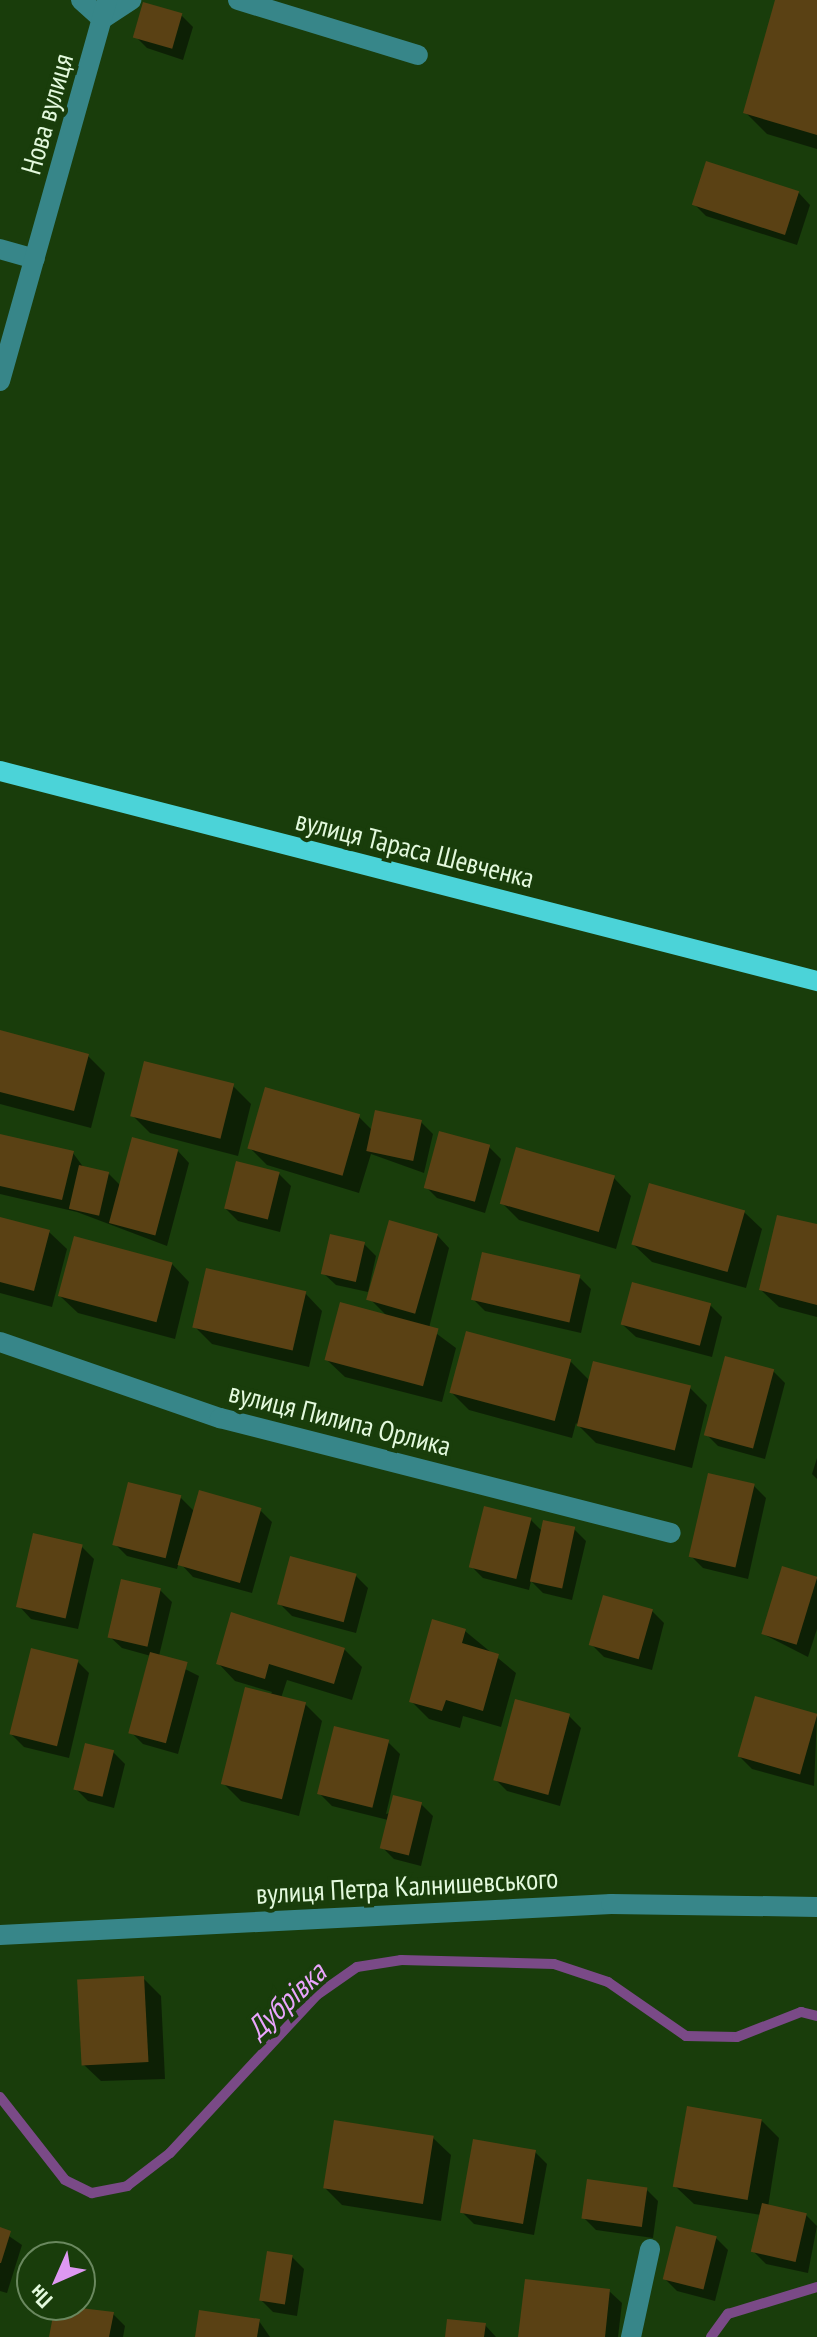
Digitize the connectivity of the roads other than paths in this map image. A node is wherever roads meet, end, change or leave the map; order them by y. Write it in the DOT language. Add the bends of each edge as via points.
graph roads {
  1 [pos="81,0"];
  2 [pos="131,0"];
  3 [pos="238,0"];
  4 [pos="105,9"];
  5 [pos="418,55"];
  6 [pos="0,249"];
  7 [pos="35,259"];
  8 [pos="0,381"];
  9 [pos="0,771"];
  10 [pos="817,981"];
  11 [pos="0,1342"];
  12 [pos="671,1533"];
  13 [pos="817,1907"];
  14 [pos="0,1935"];
  15 [pos="650,2249"];
  16 [pos="631,2337"];
  1 -- 4 [label="street"];
  2 -- 4 [label="street"];
  3 -- 5 [label="street"];
  4 -- 7 [label="street, Нова вулиця"];
  6 -- 7 [label="street"];
  7 -- 8 [label="street, Нова вулиця"];
  9 -- 10 [label="main road, вулиця Тараса Шевченка"];
  11 -- 12 [label="street, вулиця Пилипа Орлика" via="220,1418"];
  13 -- 14 [label="street, вулиця Петра Калнишевського" via="611,1904"];
  15 -- 16 [label="street"];
}
